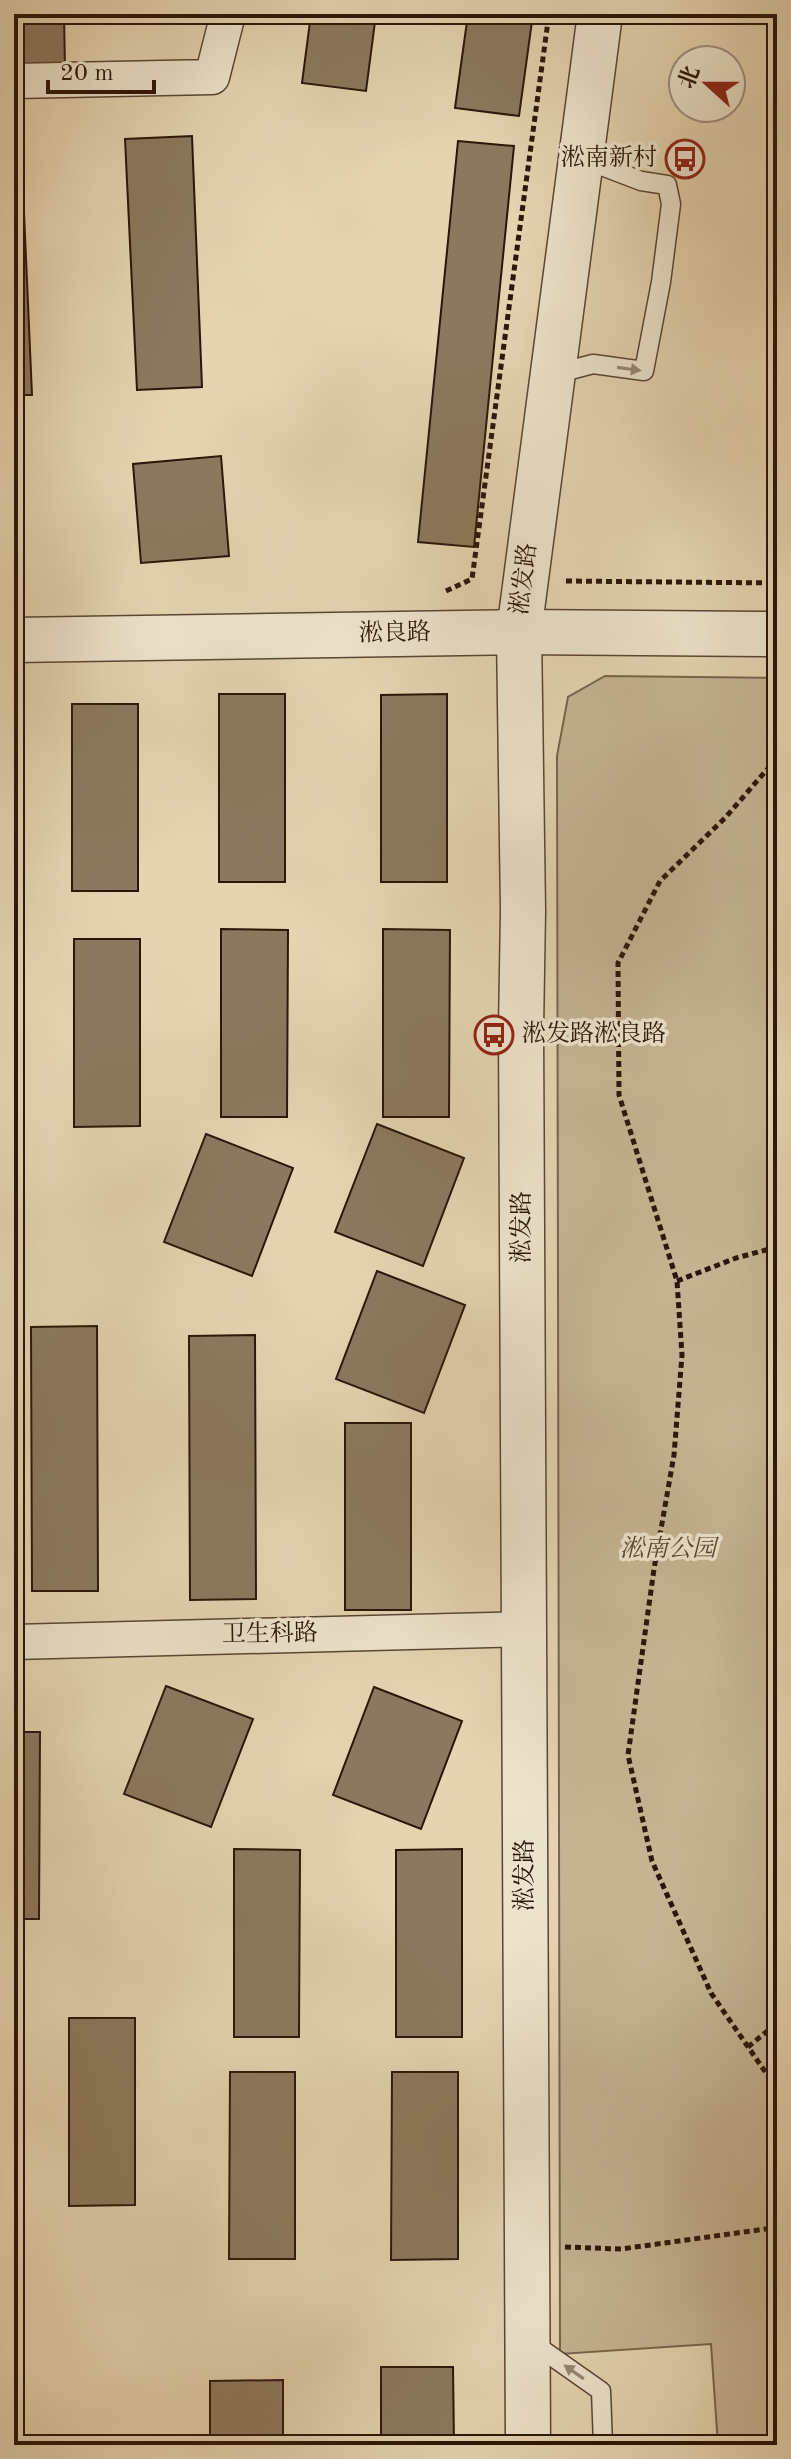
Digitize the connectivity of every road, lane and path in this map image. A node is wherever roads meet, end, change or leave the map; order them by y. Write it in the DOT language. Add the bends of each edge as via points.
graph roads {
  1 [pos="228,14"];
  2 [pos="549,14"];
  3 [pos="600,14"];
  4 [pos="14,81"];
  5 [pos="581,158"];
  6 [pos="552,375"];
  7 [pos="525,581"];
  8 [pos="777,583"];
  9 [pos="519,632"];
  10 [pos="435,633"];
  11 [pos="777,634"];
  12 [pos="14,640"];
  13 [pos="777,758"];
  14 [pos="777,1247"];
  15 [pos="677,1281"];
  16 [pos="525,1629"];
  17 [pos="14,1642"];
  18 [pos="777,2023"];
  19 [pos="748,2047"];
  20 [pos="777,2089"];
  21 [pos="777,2224"];
  22 [pos="528,2247"];
  23 [pos="528,2340"];
  24 [pos="528,2445"];
  25 [pos="603,2445"];
  1 -- 4 [label="street" via="212,77"];
  2 -- 10 [label="path" via="472,579 435,597"];
  3 -- 5 [label="street, 淞发路"];
  5 -- 6 [label="street, 淞发路"];
  6 -- 5 [label="lane, one-way" via="593,364 644,371 661,282 671,204 667,185"];
  6 -- 7 [label="street, 淞发路"];
  7 -- 8 [label="path"];
  7 -- 9 [label="street, 淞发路"];
  9 -- 10 [label="street, 淞良路"];
  9 -- 11 [label="street, 淞良路"];
  9 -- 16 [label="street, 淞发路"];
  10 -- 12 [label="street, 淞良路"];
  13 -- 15 [label="path" via="660,881 618,963 619,1095"];
  14 -- 15 [label="path"];
  15 -- 19 [label="path" via="682,1355 674,1455 628,1755 652,1861 711,1993"];
  16 -- 17 [label="street, 卫生科路"];
  16 -- 22 [label="street, 淞发路"];
  18 -- 19 [label="path"];
  19 -- 20 [label="path"];
  21 -- 22 [label="path" via="621,2249"];
  22 -- 23 [label="street, 淞发路"];
  23 -- 24 [label="street, 淞发路"];
  25 -- 23 [label="lane, one-way" via="601,2391"];
}
